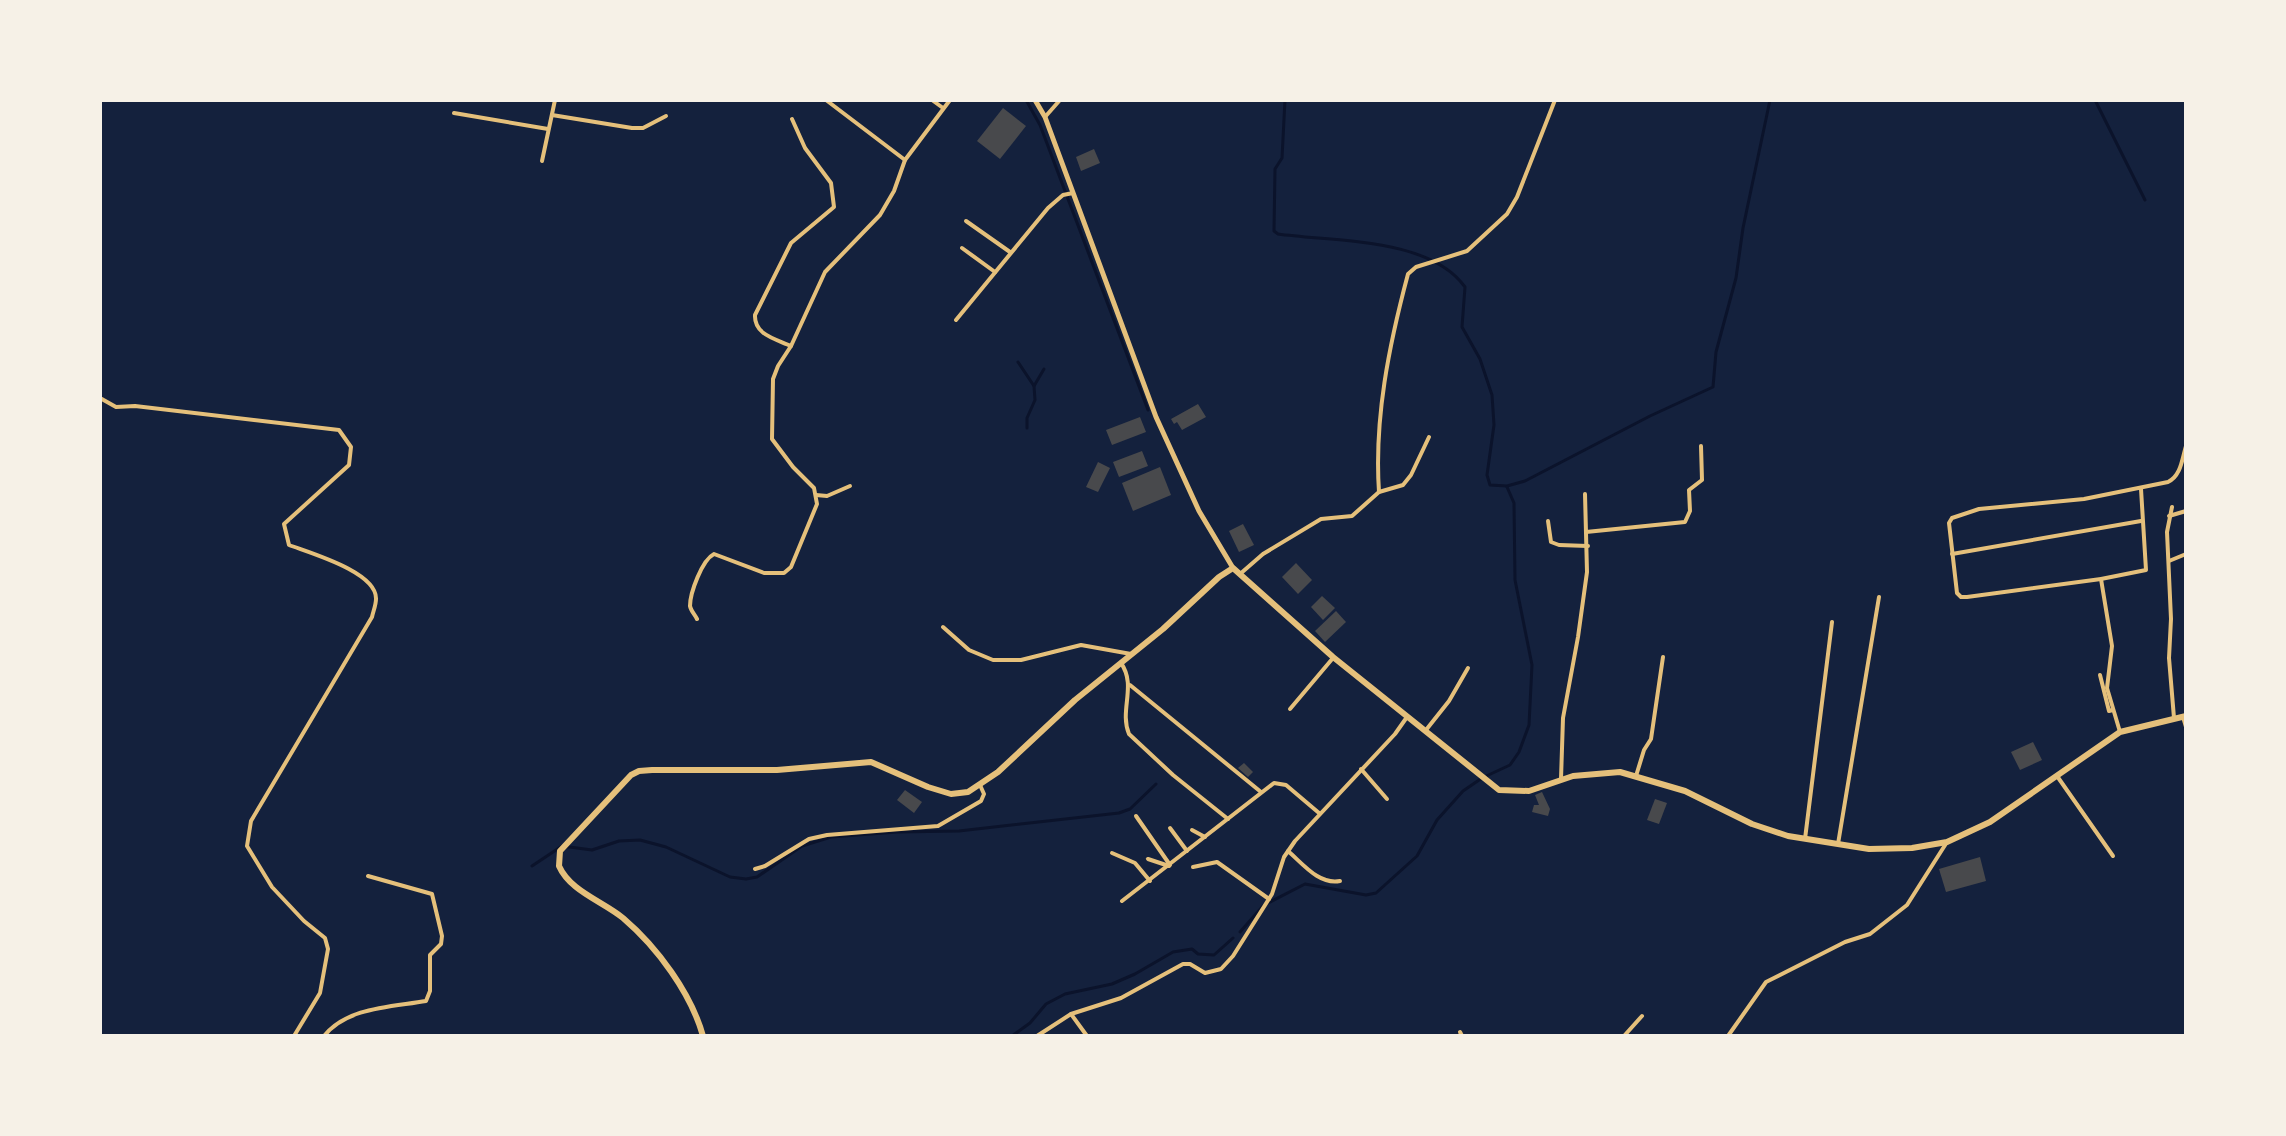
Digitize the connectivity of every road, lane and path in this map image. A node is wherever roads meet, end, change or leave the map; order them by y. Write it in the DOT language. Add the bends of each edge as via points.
graph roads {
  1 [pos="555,100"];
  2 [pos="826,100"];
  3 [pos="932,100"];
  4 [pos="950,100"];
  5 [pos="1035,100"];
  6 [pos="1060,100"];
  7 [pos="1555,100"];
  8 [pos="943,108"];
  9 [pos="454,113"];
  10 [pos="552,115"];
  11 [pos="666,116"];
  12 [pos="1045,117"];
  13 [pos="792,120"];
  14 [pos="548,129"];
  15 [pos="905,160"];
  16 [pos="542,161"];
  17 [pos="1071,193"];
  18 [pos="966,221"];
  19 [pos="962,248"];
  20 [pos="1011,252"];
  21 [pos="995,272"];
  22 [pos="956,320"];
  23 [pos="791,346"];
  24 [pos="100,399"];
  25 [pos="1429,437"];
  26 [pos="1701,446"];
  27 [pos="2186,446"];
  28 [pos="850,486"];
  29 [pos="2141,489"];
  30 [pos="1379,492"];
  31 [pos="1585,494"];
  32 [pos="816,495"];
  33 [pos="2172,507"];
  34 [pos="2186,511"];
  35 [pos="2168,516"];
  36 [pos="1548,520"];
  37 [pos="2141,521"];
  38 [pos="1586,532"];
  39 [pos="1587,546"];
  40 [pos="1952,554"];
  41 [pos="2186,554"];
  42 [pos="2169,561"];
  43 [pos="1233,568"];
  44 [pos="1240,575"];
  45 [pos="2101,579"];
  46 [pos="1879,597"];
  47 [pos="697,619"];
  48 [pos="1832,622"];
  49 [pos="943,627"];
  50 [pos="1132,655"];
  51 [pos="1333,657"];
  52 [pos="1663,657"];
  53 [pos="1121,662"];
  54 [pos="1468,668"];
  55 [pos="2100,675"];
  56 [pos="1130,684"];
  57 [pos="1290,709"];
  58 [pos="2113,710"];
  59 [pos="2184,716"];
  60 [pos="1407,717"];
  61 [pos="2174,718"];
  62 [pos="2186,727"];
  63 [pos="1426,730"];
  64 [pos="2120,732"];
  65 [pos="1361,769"];
  66 [pos="1636,776"];
  67 [pos="2056,776"];
  68 [pos="1561,779"];
  69 [pos="980,784"];
  70 [pos="1261,792"];
  71 [pos="1387,799"];
  72 [pos="1319,813"];
  73 [pos="1136,816"];
  74 [pos="1228,819"];
  75 [pos="1170,828"];
  76 [pos="1192,830"];
  77 [pos="1206,837"];
  78 [pos="1805,839"];
  79 [pos="1947,842"];
  80 [pos="1838,845"];
  81 [pos="1187,851"];
  82 [pos="1288,851"];
  83 [pos="1112,854"];
  84 [pos="2113,856"];
  85 [pos="1148,859"];
  86 [pos="1169,866"];
  87 [pos="1193,867"];
  88 [pos="755,869"];
  89 [pos="368,876"];
  90 [pos="1150,881"];
  91 [pos="1340,881"];
  92 [pos="1269,899"];
  93 [pos="1122,901"];
  94 [pos="1071,1014"];
  95 [pos="1642,1016"];
  96 [pos="294,1035"];
  97 [pos="324,1035"];
  98 [pos="703,1035"];
  99 [pos="1037,1035"];
  100 [pos="1086,1035"];
  101 [pos="1624,1035"];
  102 [pos="1728,1035"];
  1 -- 10 [label="street"];
  2 -- 15 [label="street"];
  3 -- 8 [label="street"];
  4 -- 8 [label="street"];
  5 -- 12 [label="main road"];
  6 -- 12 [label="street"];
  7 -- 30 [label="street" via="1507,214 1467,251 1416,267 1408,274 1386,375 1377,459"];
  8 -- 15 [label="street"];
  9 -- 14 [label="street"];
  10 -- 11 [label="street" via="632,129"];
  10 -- 14 [label="street"];
  12 -- 17 [label="main road"];
  13 -- 23 [label="street" via="831,183 834,207 796,237 785,251 755,315 760,332"];
  14 -- 16 [label="street"];
  15 -- 23 [label="street" via="880,215 819,282"];
  17 -- 20 [label="street" via="1048,208"];
  17 -- 43 [label="main road" via="1156,417 1199,511"];
  18 -- 20 [label="street"];
  19 -- 21 [label="street"];
  20 -- 21 [label="street"];
  21 -- 22 [label="street"];
  23 -- 32 [label="street" via="773,379 772,439"];
  24 -- 96 [label="street" via="116,406 339,430 351,447 349,465 284,524 289,545 348,568 372,585 377,598 372,617 251,821 247,846 272,887 325,938 328,949 320,993"];
  25 -- 30 [label="street" via="1406,482"];
  26 -- 38 [label="street" via="1702,480 1689,490 1690,511 1685,522"];
  27 -- 29 [label="street" via="2175,478"];
  28 -- 32 [label="street" via="827,496"];
  29 -- 37 [label="street"];
  29 -- 40 [label="street" via="1979,509 1955,516 1949,523"];
  30 -- 44 [label="street" via="1353,516 1321,519 1263,554"];
  31 -- 38 [label="street"];
  32 -- 47 [label="street" via="816,510 787,572 771,574 714,554 710,556 700,569 691,603"];
  33 -- 35 [label="street"];
  34 -- 35 [label="street"];
  35 -- 42 [label="street"];
  36 -- 39 [label="street" via="1551,542"];
  37 -- 40 [label="street"];
  37 -- 45 [label="street" via="2146,570"];
  38 -- 39 [label="street"];
  39 -- 68 [label="street" via="1582,617 1563,718"];
  40 -- 45 [label="street" via="1955,590 1961,597"];
  41 -- 42 [label="street"];
  42 -- 61 [label="street" via="2169,658"];
  43 -- 44 [label="main road"];
  43 -- 50 [label="main road"];
  44 -- 51 [label="main road"];
  45 -- 58 [label="street" via="2112,646 2108,688"];
  46 -- 80 [label="street"];
  48 -- 78 [label="street"];
  49 -- 50 [label="street" via="969,650 993,660 1021,660 1081,645"];
  50 -- 53 [label="main road"];
  51 -- 57 [label="street"];
  51 -- 60 [label="main road"];
  52 -- 66 [label="street" via="1651,739"];
  53 -- 56 [label="street"];
  53 -- 69 [label="main road"];
  54 -- 63 [label="street"];
  55 -- 58 [label="street" via="2109,711"];
  56 -- 70 [label="street"];
  56 -- 74 [label="street" via="1127,731"];
  58 -- 64 [label="street"];
  59 -- 61 [label="main road"];
  59 -- 62 [label="street"];
  60 -- 63 [label="main road"];
  60 -- 65 [label="street"];
  61 -- 64 [label="main road"];
  63 -- 68 [label="main road" via="1499,790 1529,791"];
  64 -- 67 [label="main road"];
  65 -- 71 [label="street"];
  65 -- 72 [label="street"];
  66 -- 68 [label="main road" via="1620,772"];
  66 -- 78 [label="main road" via="1685,791 1752,824"];
  67 -- 79 [label="main road" via="1990,822"];
  67 -- 84 [label="street"];
  69 -- 88 [label="street" via="984,794 981,801 938,826 809,839"];
  69 -- 98 [label="main road" via="968,792 951,794 870,762 777,770 652,770 631,775 560,850 559,866 574,886 624,919 659,958 693,1008"];
  70 -- 72 [label="street" via="1281,782"];
  70 -- 74 [label="street"];
  72 -- 82 [label="street"];
  73 -- 86 [label="street"];
  74 -- 77 [label="street"];
  75 -- 81 [label="street"];
  76 -- 77 [label="street"];
  77 -- 81 [label="street"];
  78 -- 80 [label="main road"];
  79 -- 80 [label="main road" via="1893,849"];
  79 -- 102 [label="street" via="1907,905 1870,934 1845,942 1766,982"];
  81 -- 86 [label="street"];
  82 -- 91 [label="street" via="1320,878 1330,883"];
  82 -- 92 [label="street"];
  83 -- 90 [label="street" via="1135,863"];
  85 -- 86 [label="street"];
  86 -- 90 [label="street"];
  87 -- 92 [label="street" via="1217,862"];
  89 -- 97 [label="street" via="432,894 442,936 441,944 430,955 430,991 426,1001 353,1015 339,1021"];
  90 -- 93 [label="street"];
  92 -- 94 [label="street" via="1221,969 1205,973 1183,964 1121,998"];
  94 -- 99 [label="street"];
  94 -- 100 [label="street"];
  95 -- 101 [label="street"];
}
